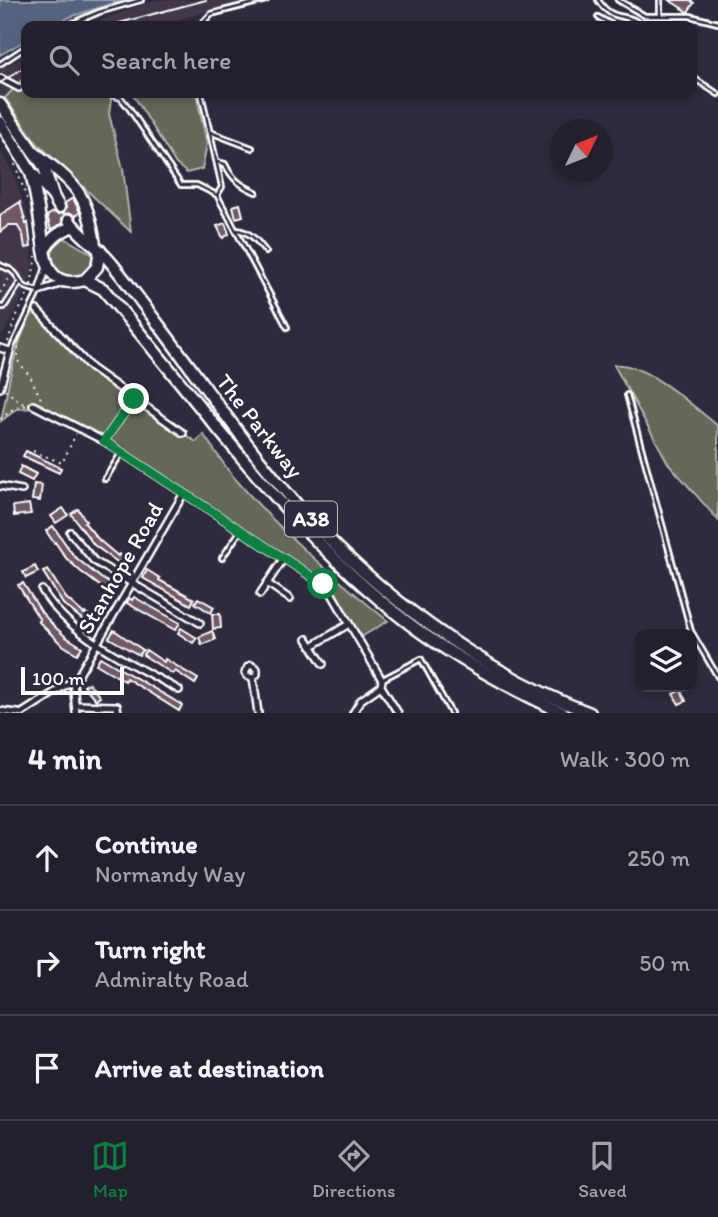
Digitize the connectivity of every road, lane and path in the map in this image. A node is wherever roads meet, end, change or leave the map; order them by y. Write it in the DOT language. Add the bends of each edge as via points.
graph roads {
  1 [pos="141,0"];
  2 [pos="266,0"];
  3 [pos="597,0"];
  4 [pos="618,0"];
  5 [pos="660,0"];
  6 [pos="660,15"];
  7 [pos="598,17"];
  8 [pos="78,21"];
  9 [pos="205,21"];
  10 [pos="605,21"];
  11 [pos="635,21"];
  12 [pos="718,23"];
  13 [pos="21,50"];
  14 [pos="0,64"];
  15 [pos="0,78"];
  16 [pos="697,80"];
  17 [pos="21,87"];
  18 [pos="718,93"];
  19 [pos="121,98"];
  20 [pos="202,98"];
  21 [pos="0,104"];
  22 [pos="0,122"];
  23 [pos="210,132"];
  24 [pos="14,133"];
  25 [pos="252,148"];
  26 [pos="35,153"];
  27 [pos="15,162"];
  28 [pos="217,162"];
  29 [pos="31,172"];
  30 [pos="256,192"];
  31 [pos="218,195"];
  32 [pos="52,196"];
  33 [pos="28,203"];
  34 [pos="60,207"];
  35 [pos="236,230"];
  36 [pos="40,248"];
  37 [pos="97,248"];
  38 [pos="266,252"];
  39 [pos="0,265"];
  40 [pos="47,266"];
  41 [pos="4,268"];
  42 [pos="0,271"];
  43 [pos="13,271"];
  44 [pos="85,280"];
  45 [pos="66,282"];
  46 [pos="19,284"];
  47 [pos="30,289"];
  48 [pos="39,290"];
  49 [pos="0,293"];
  50 [pos="0,307"];
  51 [pos="37,310"];
  52 [pos="288,327"];
  53 [pos="13,342"];
  54 [pos="0,348"];
  55 [pos="10,351"];
  56 [pos="1,378"];
  57 [pos="0,388"];
  58 [pos="626,395"];
  59 [pos="134,399"];
  60 [pos="24,405"];
  61 [pos="33,405"];
  62 [pos="45,410"];
  63 [pos="0,419"];
  64 [pos="79,427"];
  65 [pos="183,433"];
  66 [pos="104,441"];
  67 [pos="33,452"];
  68 [pos="122,452"];
  69 [pos="104,479"];
  70 [pos="0,486"];
  71 [pos="22,490"];
  72 [pos="184,493"];
  73 [pos="241,530"];
  74 [pos="70,532"];
  75 [pos="222,558"];
  76 [pos="284,558"];
  77 [pos="131,583"];
  78 [pos="267,583"];
  79 [pos="42,590"];
  80 [pos="260,594"];
  81 [pos="290,599"];
  82 [pos="200,623"];
  83 [pos="349,624"];
  84 [pos="307,639"];
  85 [pos="97,643"];
  86 [pos="312,646"];
  87 [pos="323,664"];
  88 [pos="718,677"];
  89 [pos="253,678"];
  90 [pos="74,681"];
  91 [pos="382,683"];
  92 [pos="178,690"];
  93 [pos="76,705"];
  94 [pos="0,711"];
  95 [pos="20,713"];
  96 [pos="76,713"];
  97 [pos="118,713"];
  98 [pos="258,713"];
  99 [pos="353,713"];
  100 [pos="398,713"];
  101 [pos="451,713"];
  102 [pos="563,713"];
  103 [pos="590,713"];
  1 -- 8 [label="lane"];
  2 -- 9 [label="lane" via="211,14"];
  3 -- 11 [label="lane" via="608,13"];
  4 -- 6 [label="lane" via="645,16"];
  5 -- 6 [label="lane"];
  6 -- 12 [label="lane"];
  7 -- 10 [label="lane"];
  13 -- 14 [label="lane"];
  15 -- 17 [label="street"];
  16 -- 18 [label="lane"];
  19 -- 31 [label="lane" via="181,185 197,185"];
  20 -- 23 [label="lane"];
  21 -- 24 [label="highway, A38"];
  22 -- 24 [label="highway, A38"];
  23 -- 25 [label="lane"];
  23 -- 28 [label="lane"];
  24 -- 26 [label="highway, A38"];
  24 -- 29 [label="highway, A38"];
  26 -- 32 [label="highway, A38"];
  26 -- 37 [label="highway, A38" via="83,200"];
  27 -- 33 [label="path"];
  28 -- 30 [label="lane" via="225,164 241,185"];
  28 -- 31 [label="lane" via="222,187"];
  29 -- 32 [label="highway, A38"];
  29 -- 36 [label="highway, A38"];
  31 -- 35 [label="lane"];
  32 -- 34 [label="highway, A38"];
  35 -- 38 [label="lane" via="253,236"];
  35 -- 52 [label="lane"];
  36 -- 37 [label="highway" via="71,223"];
  36 -- 40 [label="highway"];
  36 -- 47 [label="path"];
  37 -- 44 [label="highway" via="97,267"];
  37 -- 103 [label="highway, The Parkway / A38" via="272,474 347,556 470,651"];
  39 -- 41 [label="lane"];
  40 -- 45 [label="highway"];
  40 -- 48 [label="street"];
  41 -- 42 [label="lane"];
  41 -- 43 [label="lane"];
  43 -- 46 [label="lane"];
  43 -- 49 [label="path"];
  44 -- 45 [label="highway"];
  44 -- 102 [label="highway, The Parkway / A38" via="103,289 268,489 355,578 461,659"];
  45 -- 48 [label="street"];
  46 -- 47 [label="lane"];
  46 -- 50 [label="lane"];
  47 -- 48 [label="lane"];
  47 -- 53 [label="path" via="8,339"];
  48 -- 53 [label="lane"];
  51 -- 59 [label="street" via="91,368"];
  53 -- 55 [label="lane"];
  53 -- 62 [label="path" via="19,344 18,361"];
  54 -- 55 [label="street"];
  55 -- 56 [label="street"];
  56 -- 57 [label="street"];
  57 -- 60 [label="path"];
  58 -- 88 [label="lane" via="691,631"];
  59 -- 65 [label="street"];
  59 -- 66 [label="street"];
  60 -- 61 [label="path"];
  60 -- 63 [label="path"];
  61 -- 62 [label="street"];
  62 -- 64 [label="street"];
  64 -- 66 [label="street"];
  64 -- 67 [label="path" via="62,463"];
  66 -- 68 [label="street"];
  68 -- 69 [label="lane"];
  68 -- 72 [label="street"];
  70 -- 71 [label="street"];
  72 -- 73 [label="street"];
  72 -- 77 [label="street, Stanhope Road"];
  73 -- 75 [label="lane"];
  73 -- 76 [label="street"];
  74 -- 77 [label="street" via="94,561"];
  76 -- 78 [label="street"];
  76 -- 83 [label="street" via="323,584"];
  77 -- 82 [label="street"];
  77 -- 85 [label="street, Stanhope Road"];
  78 -- 80 [label="street"];
  78 -- 81 [label="street"];
  79 -- 85 [label="street" via="62,619"];
  83 -- 86 [label="street"];
  83 -- 91 [label="street"];
  84 -- 86 [label="street"];
  85 -- 90 [label="street, Stanhope Road"];
  85 -- 92 [label="street"];
  86 -- 87 [label="street"];
  89 -- 98 [label="street"];
  90 -- 93 [label="street"];
  90 -- 95 [label="street, Stanhope Road"];
  91 -- 99 [label="street" via="360,700"];
  91 -- 100 [label="street"];
  91 -- 101 [label="lane" via="421,659"];
  93 -- 96 [label="street"];
  93 -- 97 [label="street" via="117,706"];
  94 -- 95 [label="street, Stanhope Road"];
}
